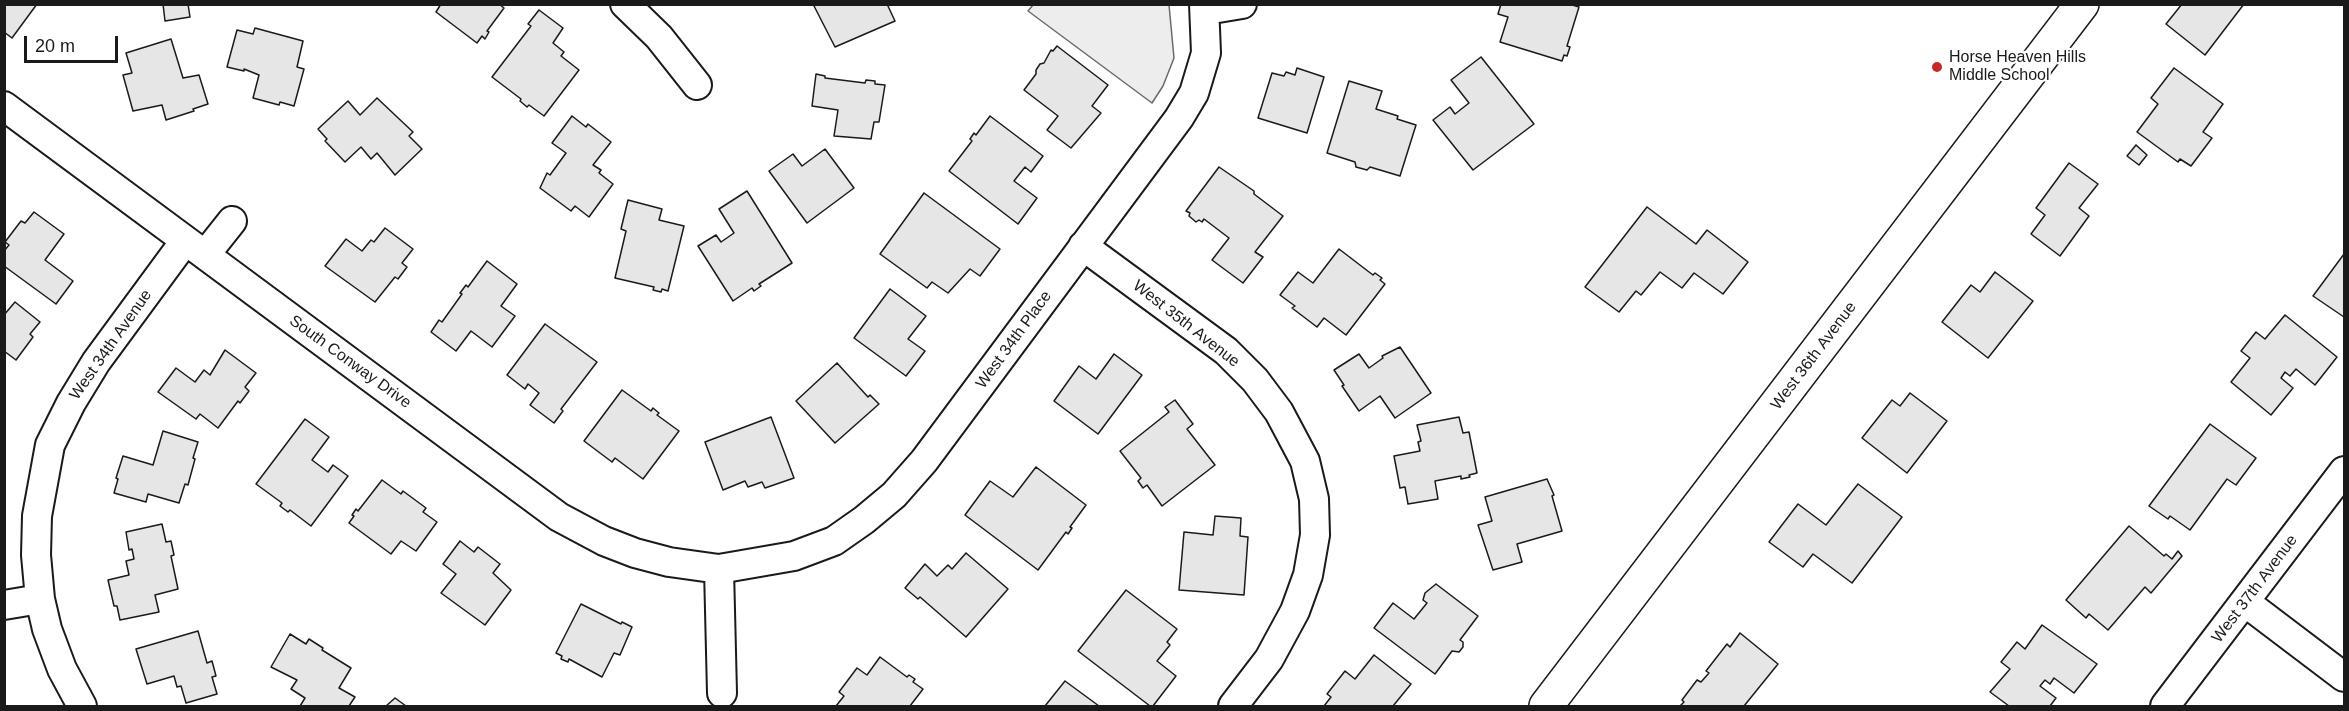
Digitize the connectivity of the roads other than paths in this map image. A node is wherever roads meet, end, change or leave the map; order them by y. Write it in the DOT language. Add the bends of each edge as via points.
graph roads {
  1 [pos="625,4"];
  2 [pos="1242,4"];
  3 [pos="2082,4"];
  4 [pos="1205,7"];
  5 [pos="697,85"];
  6 [pos="4,106"];
  7 [pos="232,221"];
  8 [pos="1083,246"];
  9 [pos="195,248"];
  10 [pos="2344,471"];
  11 [pos="719,569"];
  12 [pos="40,599"];
  13 [pos="2245,602"];
  14 [pos="4,605"];
  15 [pos="2344,677"];
  16 [pos="722,693"];
  17 [pos="82,706"];
  18 [pos="1233,706"];
  19 [pos="1546,706"];
  20 [pos="2165,706"];
  1 -- 5 [label="street" via="659,37"];
  2 -- 4 [label="street"];
  3 -- 19 [label="street, West 36th Avenue"];
  4 -- 8 [label="street, West 34th Place" via="1206,53 1194,93"];
  6 -- 9 [label="street, South Conway Drive"];
  7 -- 9 [label="street, West 34th Avenue"];
  8 -- 11 [label="street, West 34th Place" via="924,461 894,495 834,541 794,556"];
  8 -- 18 [label="street, West 35th Avenue" via="1226,351 1279,412 1305,461 1314,499 1315,535 1308,575 1295,611 1269,659"];
  9 -- 11 [label="street, South Conway Drive" via="559,516 635,553"];
  9 -- 12 [label="street, West 34th Avenue" via="96,362 50,445 38,516"];
  10 -- 13 [label="street, West 37th Avenue"];
  11 -- 16 [label="street"];
  12 -- 14 [label="street"];
  12 -- 17 [label="street, West 34th Avenue" via="62,669"];
  13 -- 15 [label="street"];
  13 -- 20 [label="street, West 37th Avenue"];
}
